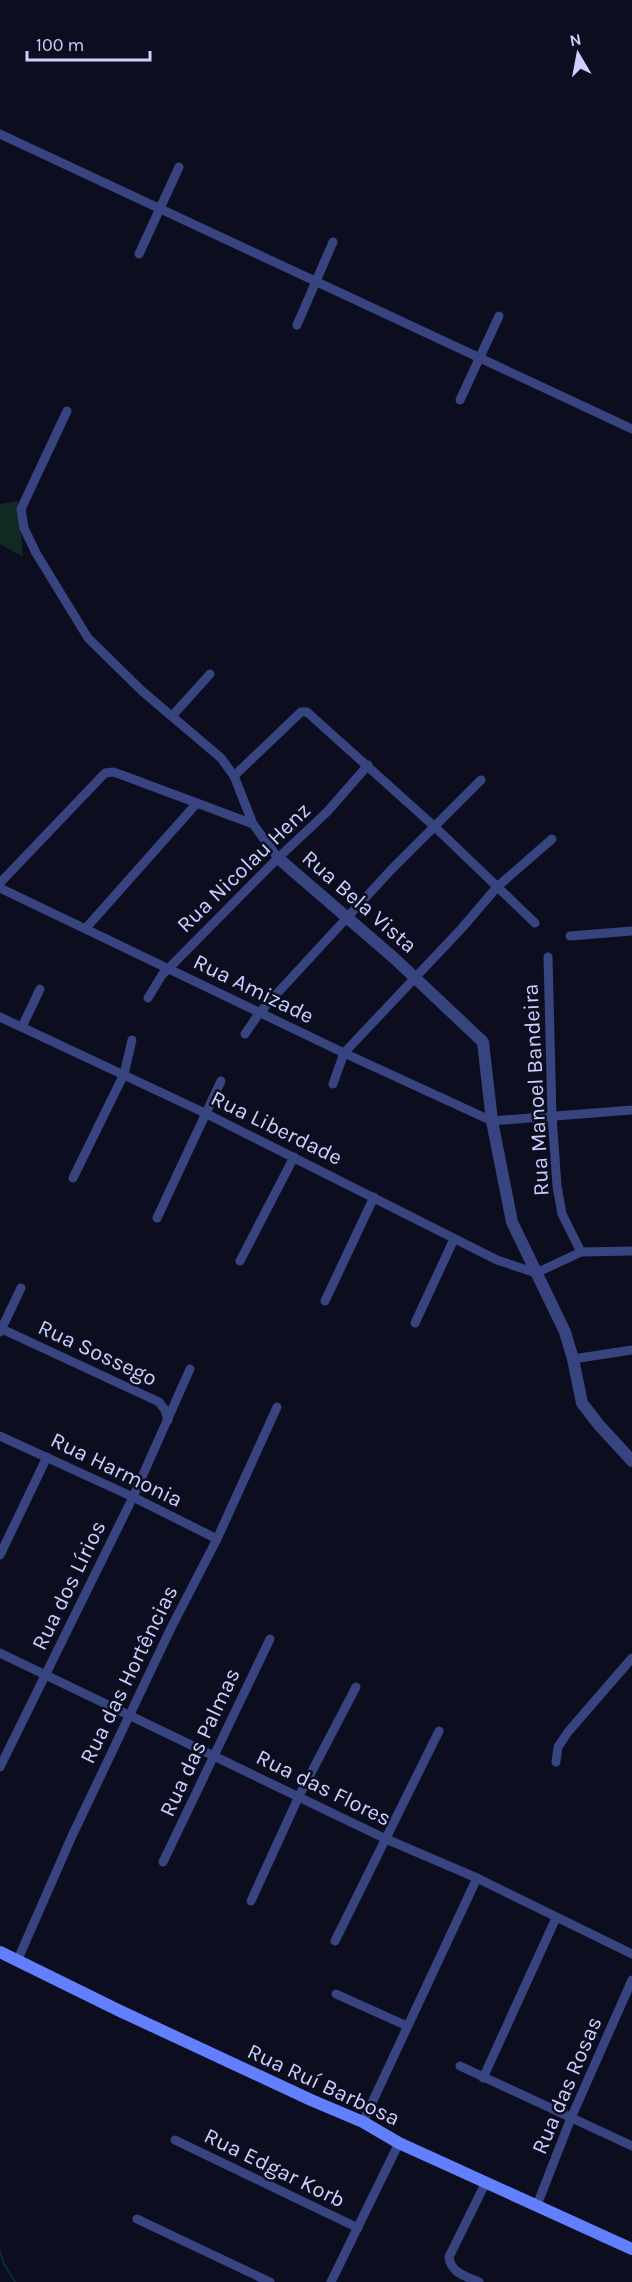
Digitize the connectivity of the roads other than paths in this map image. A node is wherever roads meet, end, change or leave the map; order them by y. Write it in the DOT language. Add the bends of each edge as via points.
graph roads {
  1 [pos="0,134"];
  2 [pos="179,167"];
  3 [pos="159,208"];
  4 [pos="333,242"];
  5 [pos="139,254"];
  6 [pos="316,281"];
  7 [pos="499,316"];
  8 [pos="297,326"];
  9 [pos="481,358"];
  10 [pos="460,400"];
  11 [pos="67,411"];
  12 [pos="632,429"];
  13 [pos="210,674"];
  14 [pos="173,715"];
  15 [pos="368,765"];
  16 [pos="234,776"];
  17 [pos="481,780"];
  18 [pos="197,803"];
  19 [pos="253,824"];
  20 [pos="435,827"];
  21 [pos="552,839"];
  22 [pos="278,858"];
  23 [pos="0,885"];
  24 [pos="497,887"];
  25 [pos="348,918"];
  26 [pos="535,923"];
  27 [pos="86,928"];
  28 [pos="632,931"];
  29 [pos="570,936"];
  30 [pos="548,957"];
  31 [pos="168,969"];
  32 [pos="415,978"];
  33 [pos="40,989"];
  34 [pos="148,998"];
  35 [pos="260,1012"];
  36 [pos="0,1017"];
  37 [pos="22,1027"];
  38 [pos="245,1034"];
  39 [pos="132,1040"];
  40 [pos="344,1053"];
  41 [pos="124,1074"];
  42 [pos="221,1081"];
  43 [pos="333,1084"];
  44 [pos="632,1110"];
  45 [pos="207,1114"];
  46 [pos="552,1116"];
  47 [pos="492,1120"];
  48 [pos="294,1157"];
  49 [pos="73,1178"];
  50 [pos="374,1197"];
  51 [pos="157,1218"];
  52 [pos="454,1239"];
  53 [pos="632,1251"];
  54 [pos="581,1252"];
  55 [pos="240,1261"];
  56 [pos="536,1273"];
  57 [pos="21,1288"];
  58 [pos="325,1301"];
  59 [pos="415,1323"];
  60 [pos="1,1331"];
  61 [pos="632,1350"];
  62 [pos="573,1359"];
  63 [pos="190,1369"];
  64 [pos="277,1407"];
  65 [pos="168,1420"];
  66 [pos="0,1436"];
  67 [pos="47,1457"];
  68 [pos="630,1457"];
  69 [pos="133,1497"];
  70 [pos="217,1539"];
  71 [pos="0,1555"];
  72 [pos="270,1639"];
  73 [pos="0,1653"];
  74 [pos="632,1658"];
  75 [pos="45,1675"];
  76 [pos="357,1687"];
  77 [pos="129,1716"];
  78 [pos="439,1731"];
  79 [pos="213,1756"];
  80 [pos="556,1762"];
  81 [pos="0,1767"];
  82 [pos="299,1796"];
  83 [pos="387,1839"];
  84 [pos="163,1862"];
  85 [pos="477,1878"];
  86 [pos="251,1901"];
  87 [pos="556,1918"];
  88 [pos="335,1941"];
  89 [pos="0,1952"];
  90 [pos="632,1954"];
  91 [pos="18,1959"];
  92 [pos="632,1980"];
  93 [pos="336,1994"];
  94 [pos="407,2026"];
  95 [pos="460,2066"];
  96 [pos="483,2078"];
  97 [pos="571,2118"];
  98 [pos="363,2122"];
  99 [pos="175,2140"];
  100 [pos="399,2143"];
  101 [pos="632,2146"];
  102 [pos="486,2182"];
  103 [pos="537,2205"];
  104 [pos="137,2219"];
  105 [pos="358,2228"];
  106 [pos="632,2249"];
  107 [pos="270,2282"];
  108 [pos="331,2282"];
  109 [pos="479,2282"];
  1 -- 3 [label="street"];
  2 -- 3 [label="street"];
  3 -- 5 [label="street"];
  3 -- 6 [label="street"];
  4 -- 6 [label="street"];
  6 -- 8 [label="street"];
  6 -- 9 [label="street"];
  7 -- 9 [label="street"];
  9 -- 10 [label="street"];
  9 -- 12 [label="street"];
  11 -- 14 [label="street, Rua Bela Vista" via="21,509 24,528 88,638 142,691"];
  13 -- 14 [label="street"];
  14 -- 16 [label="street, Rua Bela Vista" via="221,758"];
  15 -- 16 [label="street" via="313,716 301,712"];
  15 -- 20 [label="street"];
  15 -- 22 [label="street, Rua Nicolau Henz" via="327,812"];
  16 -- 19 [label="street, Rua Bela Vista"];
  17 -- 20 [label="street"];
  18 -- 19 [label="street"];
  18 -- 23 [label="street" via="122,774 105,773"];
  18 -- 27 [label="street"];
  19 -- 22 [label="street, Rua Bela Vista"];
  20 -- 24 [label="street"];
  20 -- 25 [label="street"];
  21 -- 24 [label="street"];
  22 -- 25 [label="street, Rua Bela Vista"];
  22 -- 31 [label="street, Rua Nicolau Henz"];
  23 -- 27 [label="street, Rua Amizade"];
  24 -- 26 [label="street"];
  24 -- 32 [label="street"];
  25 -- 32 [label="street, Rua Bela Vista"];
  25 -- 35 [label="street"];
  27 -- 31 [label="street, Rua Amizade"];
  28 -- 29 [label="street"];
  30 -- 46 [label="street, Rua Manoel Bandeira"];
  31 -- 34 [label="street, Rua Nicolau Henz"];
  31 -- 35 [label="street, Rua Amizade"];
  32 -- 40 [label="street"];
  32 -- 47 [label="street, Rua Bela Vista" via="483,1042"];
  33 -- 37 [label="street"];
  35 -- 38 [label="street"];
  35 -- 40 [label="street, Rua Amizade"];
  36 -- 37 [label="street, Rua Liberdade"];
  37 -- 41 [label="street, Rua Liberdade"];
  39 -- 41 [label="street"];
  40 -- 43 [label="street"];
  40 -- 47 [label="street, Rua Amizade"];
  41 -- 45 [label="street, Rua Liberdade"];
  41 -- 49 [label="street"];
  42 -- 45 [label="street"];
  44 -- 46 [label="street"];
  45 -- 48 [label="street, Rua Liberdade"];
  45 -- 51 [label="street"];
  46 -- 47 [label="street"];
  46 -- 54 [label="street, Rua Manoel Bandeira" via="562,1214"];
  47 -- 56 [label="street, Rua Bela Vista" via="512,1222"];
  48 -- 50 [label="street, Rua Liberdade"];
  48 -- 55 [label="street"];
  50 -- 52 [label="street, Rua Liberdade"];
  50 -- 58 [label="street"];
  52 -- 56 [label="street, Rua Liberdade"];
  52 -- 59 [label="street"];
  53 -- 54 [label="street"];
  54 -- 56 [label="street"];
  56 -- 62 [label="street, Rua Bela Vista" via="566,1332"];
  57 -- 60 [label="street"];
  60 -- 65 [label="street, Rua Sossego" via="159,1402"];
  61 -- 62 [label="street"];
  62 -- 68 [label="street, Rua Bela Vista" via="582,1403"];
  63 -- 65 [label="street, Rua dos Lírios"];
  64 -- 70 [label="street, Rua das Hortências"];
  65 -- 69 [label="street, Rua dos Lírios"];
  66 -- 67 [label="street, Rua Harmonia"];
  67 -- 69 [label="street, Rua Harmonia"];
  67 -- 71 [label="street"];
  69 -- 70 [label="street, Rua Harmonia"];
  69 -- 75 [label="street, Rua dos Lírios"];
  70 -- 77 [label="street, Rua das Hortências"];
  72 -- 79 [label="street, Rua das Palmas"];
  73 -- 75 [label="street, Rua das Flores"];
  74 -- 80 [label="street" via="568,1732 558,1747"];
  75 -- 77 [label="street, Rua das Flores"];
  75 -- 81 [label="street, Rua dos Lírios"];
  76 -- 82 [label="street"];
  77 -- 79 [label="street, Rua das Flores"];
  77 -- 91 [label="street, Rua das Hortências"];
  78 -- 83 [label="street"];
  79 -- 82 [label="street, Rua das Flores"];
  79 -- 84 [label="street, Rua das Palmas"];
  82 -- 83 [label="street, Rua das Flores"];
  82 -- 86 [label="street"];
  83 -- 85 [label="street, Rua das Flores"];
  83 -- 88 [label="street"];
  85 -- 87 [label="street, Rua das Flores"];
  85 -- 94 [label="street"];
  87 -- 90 [label="street, Rua das Flores"];
  87 -- 96 [label="street"];
  89 -- 91 [label="main road, Rua Ruí Barbosa"];
  91 -- 98 [label="main road, Rua Ruí Barbosa" via="131,2016"];
  92 -- 97 [label="street, Rua das Rosas"];
  93 -- 94 [label="street"];
  94 -- 98 [label="street"];
  95 -- 96 [label="street"];
  96 -- 97 [label="street"];
  97 -- 101 [label="street"];
  97 -- 103 [label="street, Rua das Rosas"];
  98 -- 100 [label="main road, Rua Ruí Barbosa"];
  99 -- 105 [label="street, Rua Edgar Korb"];
  100 -- 102 [label="main road, Rua Ruí Barbosa"];
  100 -- 105 [label="street"];
  102 -- 103 [label="main road, Rua Ruí Barbosa"];
  102 -- 109 [label="street" via="449,2257 458,2272"];
  103 -- 106 [label="main road, Rua Ruí Barbosa"];
  104 -- 107 [label="street"];
  105 -- 108 [label="street"];
}
